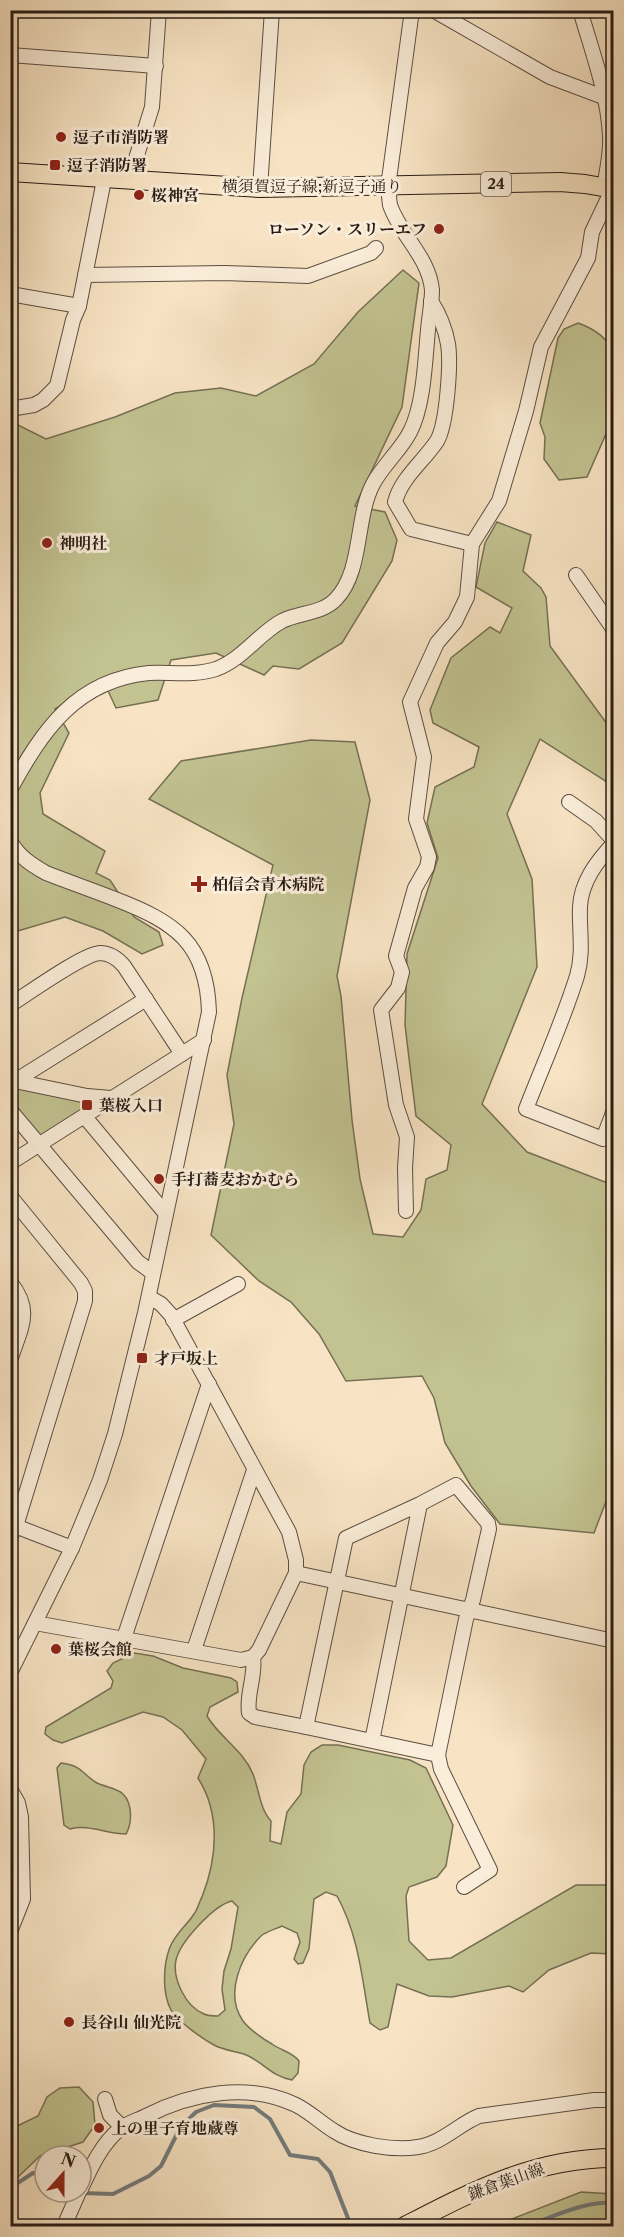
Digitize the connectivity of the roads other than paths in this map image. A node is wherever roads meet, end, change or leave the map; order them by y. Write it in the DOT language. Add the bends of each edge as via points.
graph roads {
  1 [pos="159,10"];
  2 [pos="272,10"];
  3 [pos="412,10"];
  4 [pos="433,10"];
  5 [pos="580,10"];
  6 [pos="10,55"];
  7 [pos="156,66"];
  8 [pos="609,99"];
  9 [pos="10,172"];
  10 [pos="104,180"];
  11 [pos="129,181"];
  12 [pos="388,187"];
  13 [pos="260,188"];
  14 [pos="610,188"];
  15 [pos="376,248"];
  16 [pos="85,275"];
  17 [pos="10,294"];
  18 [pos="431,301"];
  19 [pos="79,306"];
  20 [pos="10,409"];
  21 [pos="472,544"];
  22 [pos="576,575"];
  23 [pos="614,630"];
  24 [pos="10,790"];
  25 [pos="569,802"];
  26 [pos="10,842"];
  27 [pos="614,842"];
  28 [pos="146,999"];
  29 [pos="10,1005"];
  30 [pos="204,1040"];
  31 [pos="182,1054"];
  32 [pos="13,1080"];
  33 [pos="111,1098"];
  34 [pos="10,1110"];
  35 [pos="614,1110"];
  36 [pos="85,1117"];
  37 [pos="40,1145"];
  38 [pos="10,1163"];
  39 [pos="10,1196"];
  40 [pos="406,1211"];
  41 [pos="166,1214"];
  42 [pos="153,1272"];
  43 [pos="10,1282"];
  44 [pos="238,1284"];
  45 [pos="149,1297"];
  46 [pos="173,1320"];
  47 [pos="10,1361"];
  48 [pos="208,1384"];
  49 [pos="254,1470"];
  50 [pos="420,1504"];
  51 [pos="12,1529"];
  52 [pos="72,1548"];
  53 [pos="296,1573"];
  54 [pos="337,1582"];
  55 [pos="402,1595"];
  56 [pos="470,1608"];
  57 [pos="35,1623"];
  58 [pos="124,1638"];
  59 [pos="614,1641"];
  60 [pos="194,1650"];
  61 [pos="253,1657"];
  62 [pos="10,1673"];
  63 [pos="306,1727"];
  64 [pos="372,1741"];
  65 [pos="438,1755"];
  66 [pos="614,1760"];
  67 [pos="614,1769"];
  68 [pos="10,1789"];
  69 [pos="464,1887"];
  70 [pos="10,1932"];
  71 [pos="105,2099"];
  72 [pos="614,2103"];
  73 [pos="122,2127"];
  74 [pos="614,2158"];
  75 [pos="93,2166"];
  76 [pos="74,2204"];
  77 [pos="64,2226"];
  78 [pos="405,2226"];
  1 -- 7 [label="street"];
  2 -- 13 [label="street"];
  3 -- 12 [label="street"];
  4 -- 8 [label="street" via="526,65"];
  5 -- 8 [label="street"];
  6 -- 7 [label="street"];
  7 -- 11 [label="street" via="152,107"];
  8 -- 14 [label="street"];
  9 -- 10 [label="main road, 横須賀逗子線;新逗子通り / 24"];
  10 -- 11 [label="main road, 横須賀逗子線;新逗子通り / 24"];
  10 -- 16 [label="street"];
  11 -- 13 [label="main road, 横須賀逗子線;新逗子通り / 24"];
  12 -- 13 [label="main road, 横須賀逗子線;新逗子通り / 24"];
  12 -- 14 [label="main road, 横須賀逗子線;新逗子通り / 24" via="560,182"];
  12 -- 18 [label="street" via="390,205 429,274"];
  14 -- 21 [label="street" via="592,232 588,258 541,347 499,501"];
  15 -- 16 [label="street" via="308,276"];
  16 -- 19 [label="street"];
  17 -- 19 [label="street"];
  18 -- 21 [label="street" via="442,319 449,346 445,418 438,439 398,490 394,502 411,529"];
  18 -- 24 [label="street" via="417,412 402,446 373,484 351,574 335,600 323,609 283,621 233,662 214,670 148,673 118,679 87,693 50,725"];
  19 -- 20 [label="street" via="57,386 34,405"];
  21 -- 40 [label="street" via="467,597 455,622 436,643 410,702 424,758 416,819 429,857 415,888 396,956 402,972 398,987 381,1010 396,1105 406,1137"];
  22 -- 23 [label="street"];
  25 -- 27 [label="street" via="596,821"];
  26 -- 30 [label="street" via="29,864 159,917 180,933 204,972 209,1012"];
  27 -- 35 [label="street" via="589,874 583,890 582,947 576,978 526,1109 603,1139"];
  28 -- 29 [label="street" via="117,958 99,953"];
  28 -- 31 [label="street"];
  28 -- 32 [label="street"];
  30 -- 31 [label="street"];
  30 -- 41 [label="street"];
  31 -- 33 [label="street"];
  32 -- 33 [label="street"];
  33 -- 36 [label="street"];
  34 -- 37 [label="street"];
  36 -- 37 [label="street"];
  36 -- 41 [label="street"];
  37 -- 38 [label="street"];
  37 -- 42 [label="street" via="138,1262"];
  39 -- 51 [label="street" via="81,1282 86,1300"];
  41 -- 42 [label="street"];
  42 -- 45 [label="street"];
  43 -- 47 [label="street" via="24,1305"];
  44 -- 46 [label="street"];
  45 -- 46 [label="street"];
  45 -- 52 [label="street" via="116,1434"];
  46 -- 48 [label="street"];
  48 -- 49 [label="street"];
  48 -- 58 [label="street"];
  49 -- 53 [label="street" via="293,1544"];
  49 -- 60 [label="street"];
  50 -- 54 [label="street" via="346,1538"];
  50 -- 55 [label="street"];
  50 -- 56 [label="street" via="456,1485 488,1523"];
  51 -- 52 [label="street"];
  52 -- 57 [label="street"];
  53 -- 54 [label="street"];
  53 -- 61 [label="street"];
  54 -- 55 [label="street"];
  54 -- 63 [label="street"];
  55 -- 56 [label="street"];
  55 -- 64 [label="street"];
  56 -- 59 [label="street"];
  56 -- 65 [label="street"];
  57 -- 58 [label="street"];
  57 -- 62 [label="street"];
  58 -- 60 [label="street"];
  60 -- 61 [label="street" via="241,1660"];
  61 -- 63 [label="street" via="249,1713"];
  63 -- 64 [label="street"];
  64 -- 65 [label="street"];
  65 -- 69 [label="street" via="441,1769 490,1869"];
  66 -- 67 [label="street"];
  68 -- 70 [label="street" via="21,1817 23,1899"];
  71 -- 73 [label="street" via="110,2115"];
  72 -- 73 [label="street" via="594,2100 486,2114 431,2144 417,2147 370,2145 353,2140 297,2106 237,2093 178,2102"];
  73 -- 75 [label="street"];
  74 -- 78 [label="main road, 鎌倉葉山線" via="561,2162 515,2174"];
  76 -- 77 [label="street"];
}
